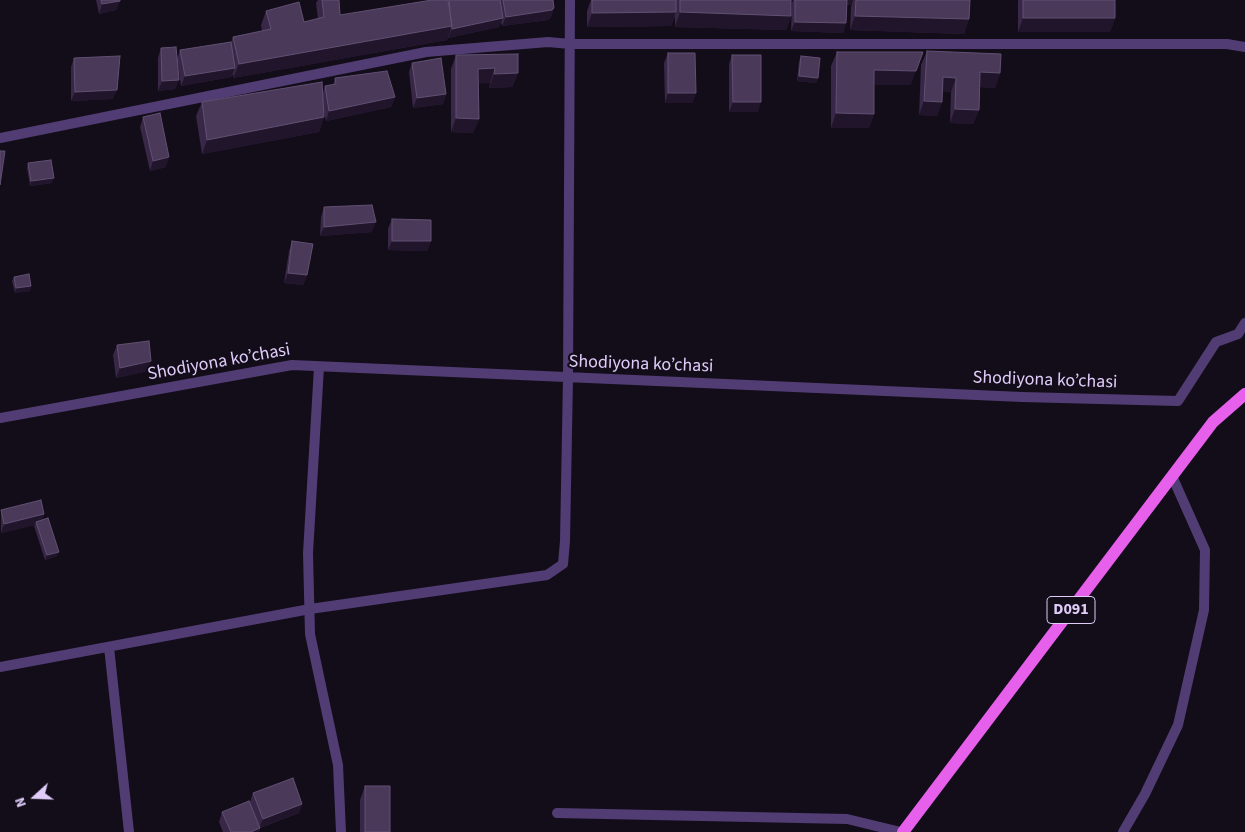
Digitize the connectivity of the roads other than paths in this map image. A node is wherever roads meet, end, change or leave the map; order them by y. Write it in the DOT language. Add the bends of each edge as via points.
graph roads {
  1 [pos="570,0"];
  2 [pos="570,44"];
  3 [pos="1245,47"];
  4 [pos="0,138"];
  5 [pos="1245,323"];
  6 [pos="319,367"];
  7 [pos="568,378"];
  8 [pos="1245,394"];
  9 [pos="0,418"];
  10 [pos="1172,476"];
  11 [pos="310,610"];
  12 [pos="110,647"];
  13 [pos="0,667"];
  14 [pos="557,813"];
  15 [pos="129,832"];
  16 [pos="341,832"];
  17 [pos="902,832"];
  18 [pos="1123,832"];
  1 -- 2 [label="street"];
  2 -- 3 [label="street" via="1227,44"];
  2 -- 4 [label="street" via="548,42 426,52"];
  2 -- 7 [label="street"];
  5 -- 7 [label="street, Shodiyona ko’chasi" via="1238,334 1216,342 1178,401"];
  6 -- 7 [label="street, Shodiyona ko’chasi"];
  6 -- 9 [label="street, Shodiyona ko’chasi" via="292,365"];
  6 -- 11 [label="street" via="308,553"];
  7 -- 11 [label="street" via="563,564 547,576"];
  8 -- 10 [label="main road, D091" via="1213,422"];
  10 -- 17 [label="main road, D091"];
  10 -- 18 [label="street" via="1206,550 1204,610 1178,725"];
  11 -- 12 [label="street"];
  11 -- 16 [label="street" via="310,634 338,765"];
  12 -- 13 [label="street"];
  12 -- 15 [label="street"];
  14 -- 17 [label="street" via="847,819"];
}
